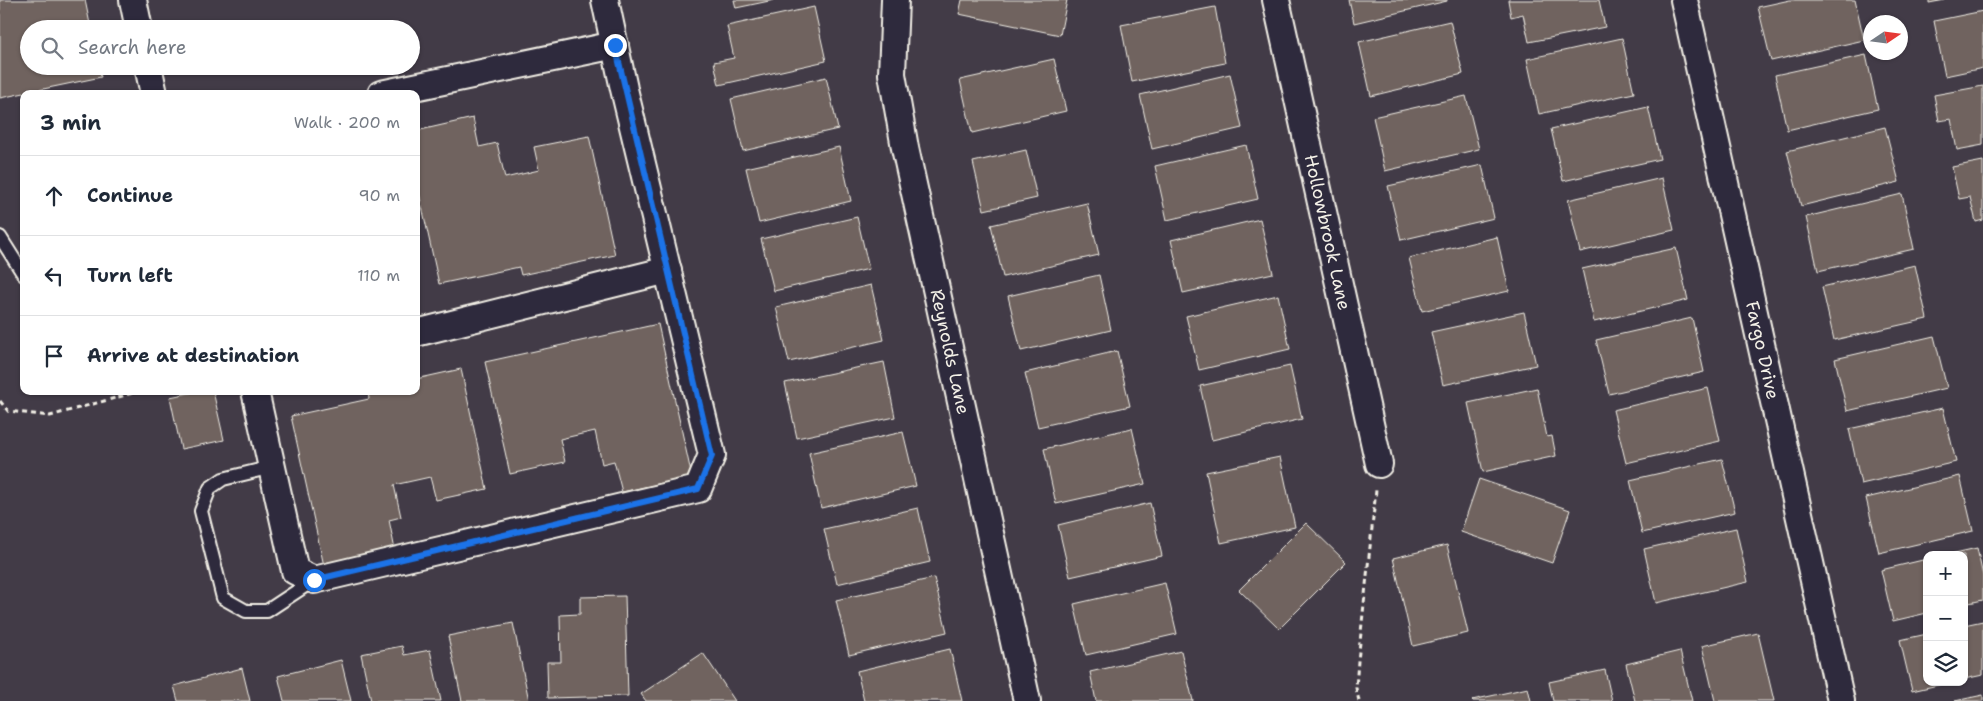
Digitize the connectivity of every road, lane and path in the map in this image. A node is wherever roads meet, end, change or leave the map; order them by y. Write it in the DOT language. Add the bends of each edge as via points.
graph roads {
  1 [pos="133,0"];
  2 [pos="605,0"];
  3 [pos="894,0"];
  4 [pos="1276,0"];
  5 [pos="1684,0"];
  6 [pos="137,20"];
  7 [pos="615,45"];
  8 [pos="150,75"];
  9 [pos="153,90"];
  10 [pos="400,90"];
  11 [pos="0,237"];
  12 [pos="20,269"];
  13 [pos="668,270"];
  14 [pos="420,332"];
  15 [pos="126,395"];
  16 [pos="256,395"];
  17 [pos="0,401"];
  18 [pos="1379,464"];
  19 [pos="272,467"];
  20 [pos="314,580"];
  21 [pos="1028,701"];
  22 [pos="1359,701"];
  23 [pos="1842,701"];
  1 -- 6 [label="street"];
  2 -- 7 [label="street"];
  3 -- 21 [label="street, Reynolds Lane" via="892,74 905,148"];
  4 -- 18 [label="street, Hollowbrook Lane"];
  5 -- 23 [label="street, Fargo Drive"];
  7 -- 10 [label="street"];
  7 -- 13 [label="street"];
  8 -- 9 [label="street"];
  11 -- 12 [label="lane"];
  13 -- 14 [label="street"];
  13 -- 20 [label="street" via="712,456 698,489"];
  15 -- 17 [label="path" via="50,416 8,411"];
  16 -- 19 [label="street"];
  18 -- 22 [label="path" via="1358,661 1356,688"];
  19 -- 20 [label="street" via="296,572"];
  19 -- 20 [label="lane" via="223,478 210,488 201,512 224,598 246,611 267,611"];
}
